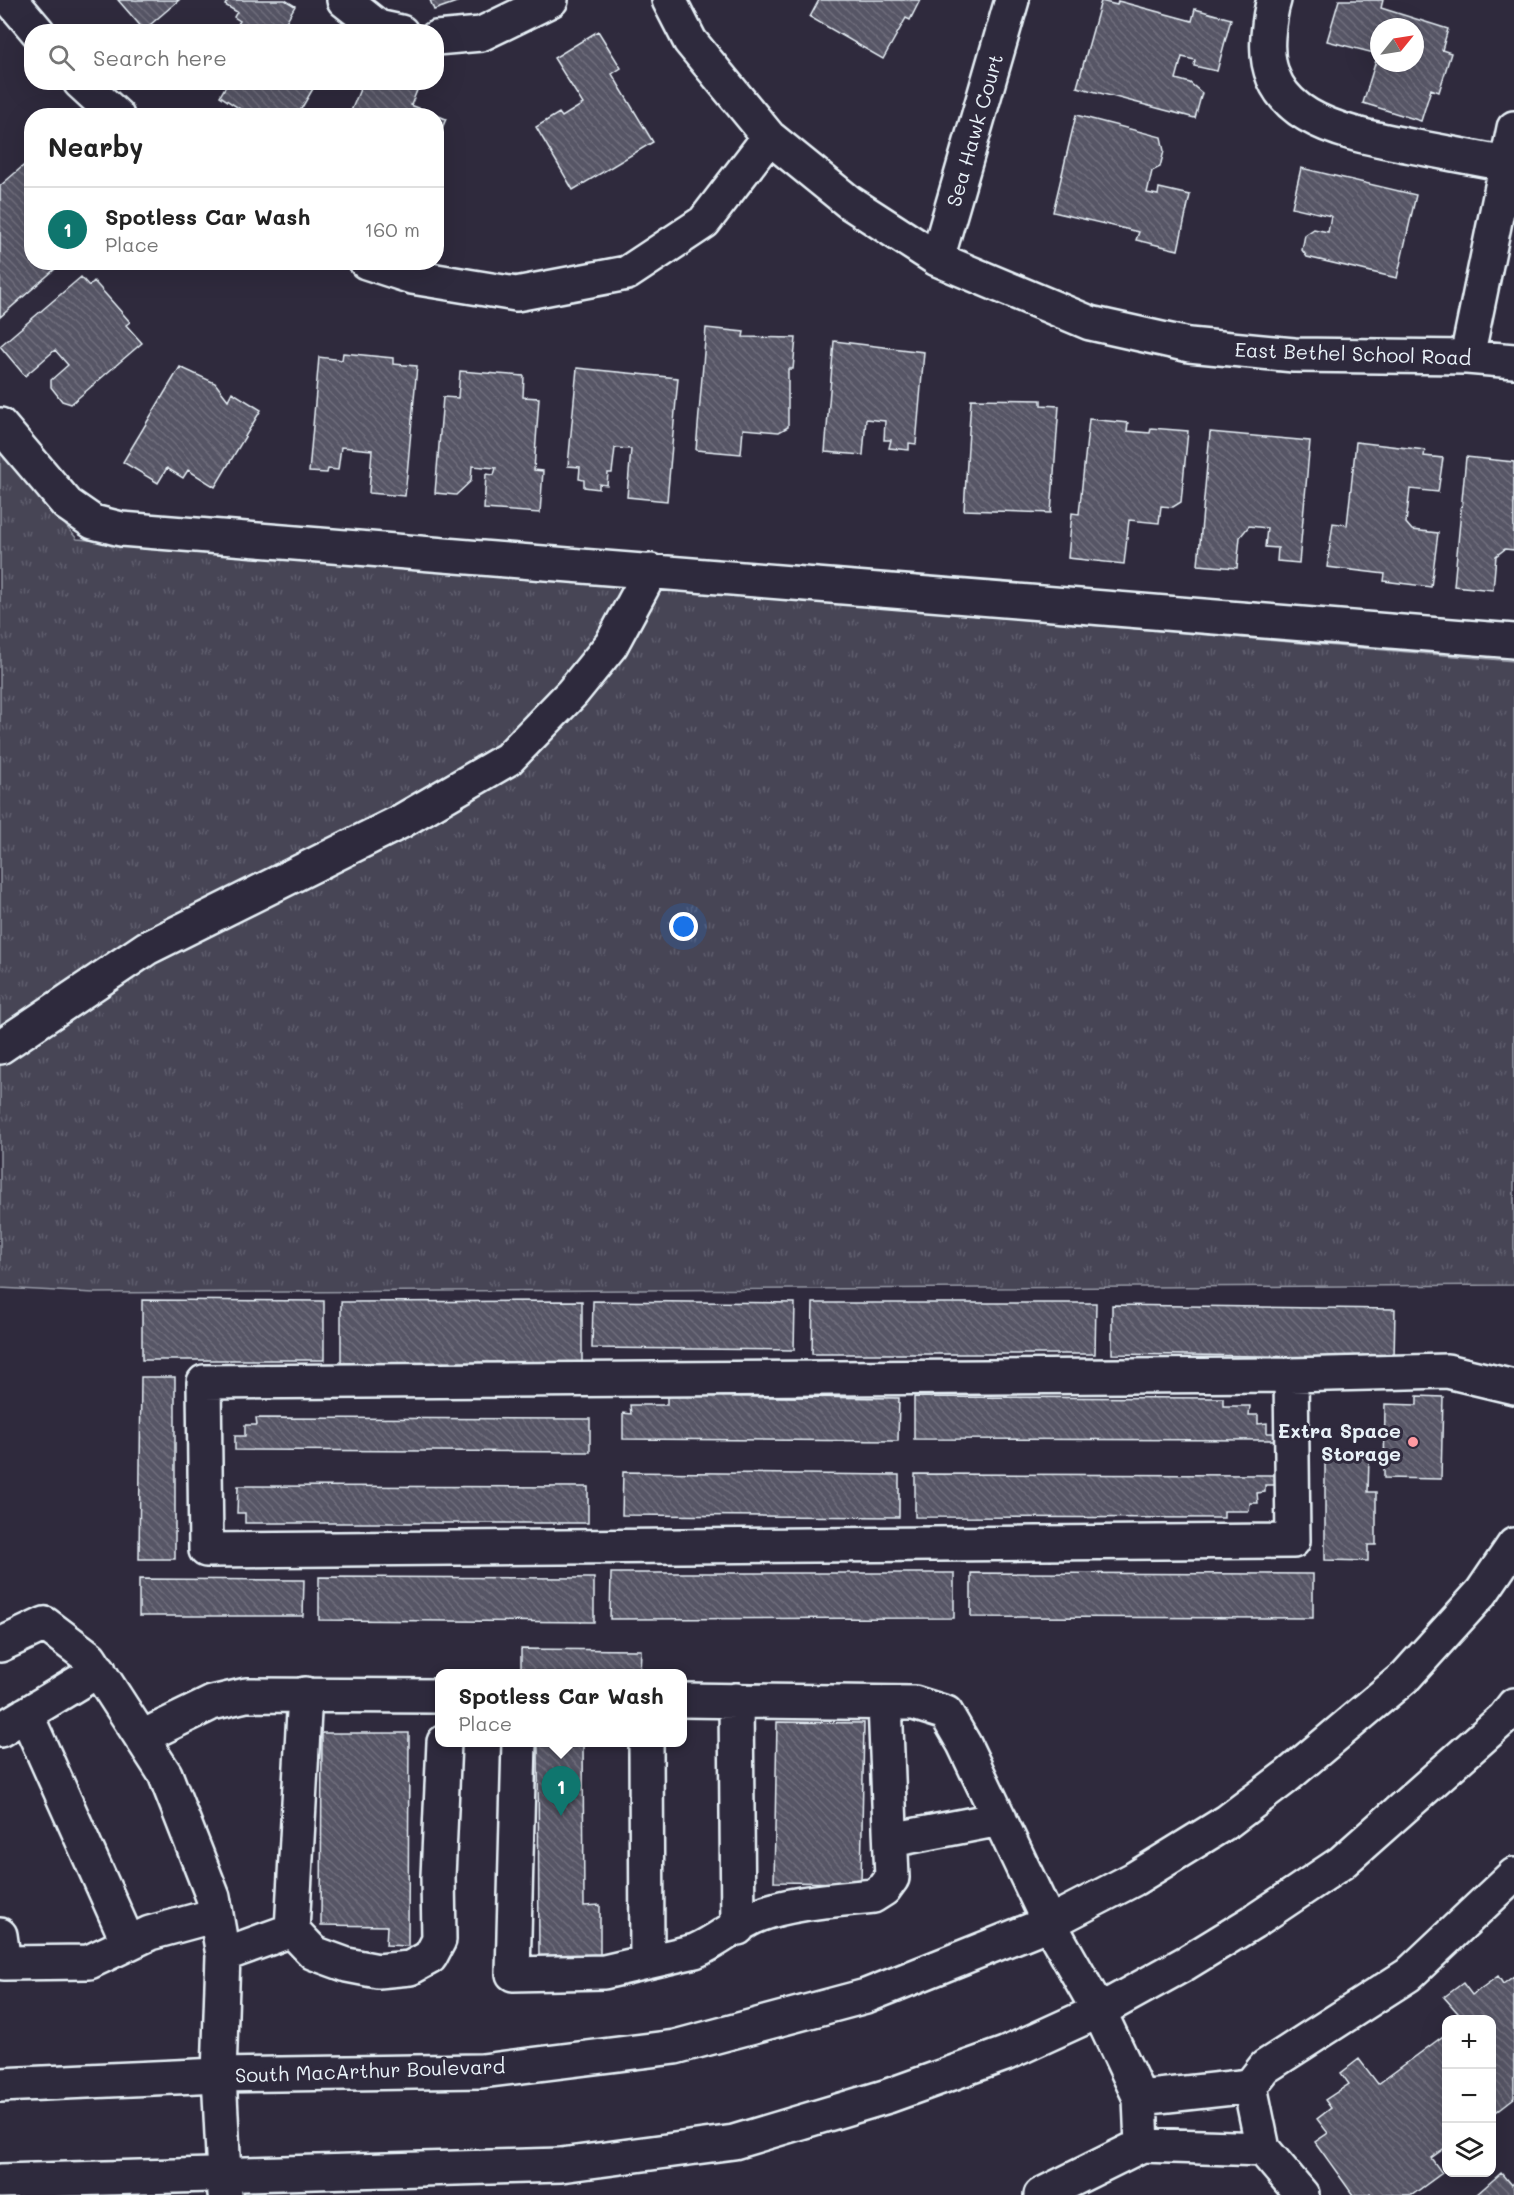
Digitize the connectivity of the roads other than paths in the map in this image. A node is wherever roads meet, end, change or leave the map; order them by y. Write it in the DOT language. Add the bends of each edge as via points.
graph roads {
  1 [pos="11,0"];
  2 [pos="344,0"];
  3 [pos="550,0"];
  4 [pos="669,0"];
  5 [pos="1274,0"];
  6 [pos="1010,1"];
  7 [pos="31,24"];
  8 [pos="374,24"];
  9 [pos="444,37"];
  10 [pos="89,90"];
  11 [pos="108,108"];
  12 [pos="1514,128"];
  13 [pos="769,137"];
  14 [pos="1506,164"];
  15 [pos="937,259"];
  16 [pos="391,270"];
  17 [pos="1467,357"];
  18 [pos="1514,361"];
  19 [pos="0,425"];
  20 [pos="651,571"];
  21 [pos="1514,641"];
  22 [pos="0,1047"];
  23 [pos="1291,1375"];
  24 [pos="1514,1387"];
  25 [pos="1514,1545"];
  26 [pos="0,1645"];
  27 [pos="95,1664"];
  28 [pos="305,1694"];
  29 [pos="435,1696"];
  30 [pos="687,1700"];
  31 [pos="736,1700"];
  32 [pos="885,1703"];
  33 [pos="1514,1705"];
  34 [pos="13,1722"];
  35 [pos="142,1737"];
  36 [pos="444,1747"];
  37 [pos="519,1747"];
  38 [pos="645,1747"];
  39 [pos="1000,1819"];
  40 [pos="891,1840"];
  41 [pos="1514,1875"];
  42 [pos="216,1915"];
  43 [pos="1049,1923"];
  44 [pos="738,1928"];
  45 [pos="292,1930"];
  46 [pos="0,1935"];
  47 [pos="128,1942"];
  48 [pos="223,1955"];
  49 [pos="647,1961"];
  50 [pos="1099,2011"];
  51 [pos="219,2074"];
  52 [pos="0,2085"];
  53 [pos="1250,2086"];
  54 [pos="1140,2098"];
  55 [pos="1142,2145"];
  56 [pos="1263,2149"];
  57 [pos="0,2181"];
  58 [pos="225,2185"];
  59 [pos="1041,2195"];
  60 [pos="1302,2195"];
  1 -- 7 [label="main road"];
  2 -- 8 [label="main road"];
  3 -- 9 [label="main road" via="481,34"];
  4 -- 13 [label="main road, East Bethel School Road" via="690,41"];
  5 -- 14 [label="main road" via="1266,54 1272,78 1305,115 1354,135"];
  6 -- 15 [label="main road, Sea Hawk Court"];
  10 -- 11 [label="main road"];
  12 -- 14 [label="main road"];
  13 -- 15 [label="main road, East Bethel School Road" via="849,202"];
  13 -- 16 [label="main road" via="704,222 627,273 516,294"];
  14 -- 17 [label="main road"];
  15 -- 17 [label="main road, East Bethel School Road" via="1090,323 1190,345 1294,355"];
  17 -- 18 [label="main road, East Bethel School Road"];
  19 -- 20 [label="main road" via="66,504 93,522 121,529"];
  20 -- 21 [label="main road"];
  20 -- 22 [label="main road" via="611,645 572,693 508,759 400,822 147,948"];
  23 -- 23 [label="main road" via="1293,1540 206,1550 204,1382"];
  23 -- 24 [label="main road" via="1448,1371"];
  25 -- 43 [label="main road, South MacArthur Boulevard" via="1482,1592 1406,1676 1286,1777 1228,1821 1134,1879"];
  26 -- 27 [label="main road" via="45,1624"];
  27 -- 34 [label="main road"];
  27 -- 35 [label="main road"];
  28 -- 29 [label="main road"];
  28 -- 35 [label="main road" via="246,1695 212,1702"];
  28 -- 45 [label="main road"];
  30 -- 31 [label="main road"];
  31 -- 32 [label="main road"];
  31 -- 44 [label="main road"];
  32 -- 39 [label="main road" via="914,1703 946,1713"];
  32 -- 40 [label="main road"];
  33 -- 50 [label="main road" via="1341,1863 1186,1963"];
  34 -- 47 [label="main road"];
  35 -- 42 [label="main road" via="165,1774 213,1897"];
  36 -- 45 [label="main road" via="439,1940 430,1957 410,1968 378,1971 314,1953"];
  37 -- 49 [label="main road" via="513,1974 604,1972"];
  38 -- 49 [label="main road"];
  39 -- 40 [label="main road"];
  39 -- 43 [label="main road"];
  40 -- 44 [label="main road" via="892,1878 873,1896 782,1908 758,1915"];
  41 -- 53 [label="main road" via="1408,1975 1265,2067"];
  42 -- 47 [label="main road"];
  42 -- 48 [label="main road"];
  43 -- 50 [label="main road"];
  43 -- 51 [label="main road, South MacArthur Boulevard" via="866,1996 675,2047 482,2071"];
  44 -- 49 [label="main road" via="695,1952"];
  45 -- 48 [label="main road"];
  46 -- 47 [label="main road" via="4,1963 89,1962"];
  48 -- 51 [label="main road"];
  50 -- 54 [label="main road"];
  50 -- 58 [label="main road" via="1005,2054 888,2096 734,2142 561,2165"];
  51 -- 52 [label="main road, South MacArthur Boulevard"];
  51 -- 58 [label="main road"];
  53 -- 54 [label="main road"];
  53 -- 56 [label="main road"];
  54 -- 55 [label="main road"];
  55 -- 56 [label="main road"];
  55 -- 59 [label="main road"];
  56 -- 60 [label="main road"];
  57 -- 58 [label="main road"];
}
